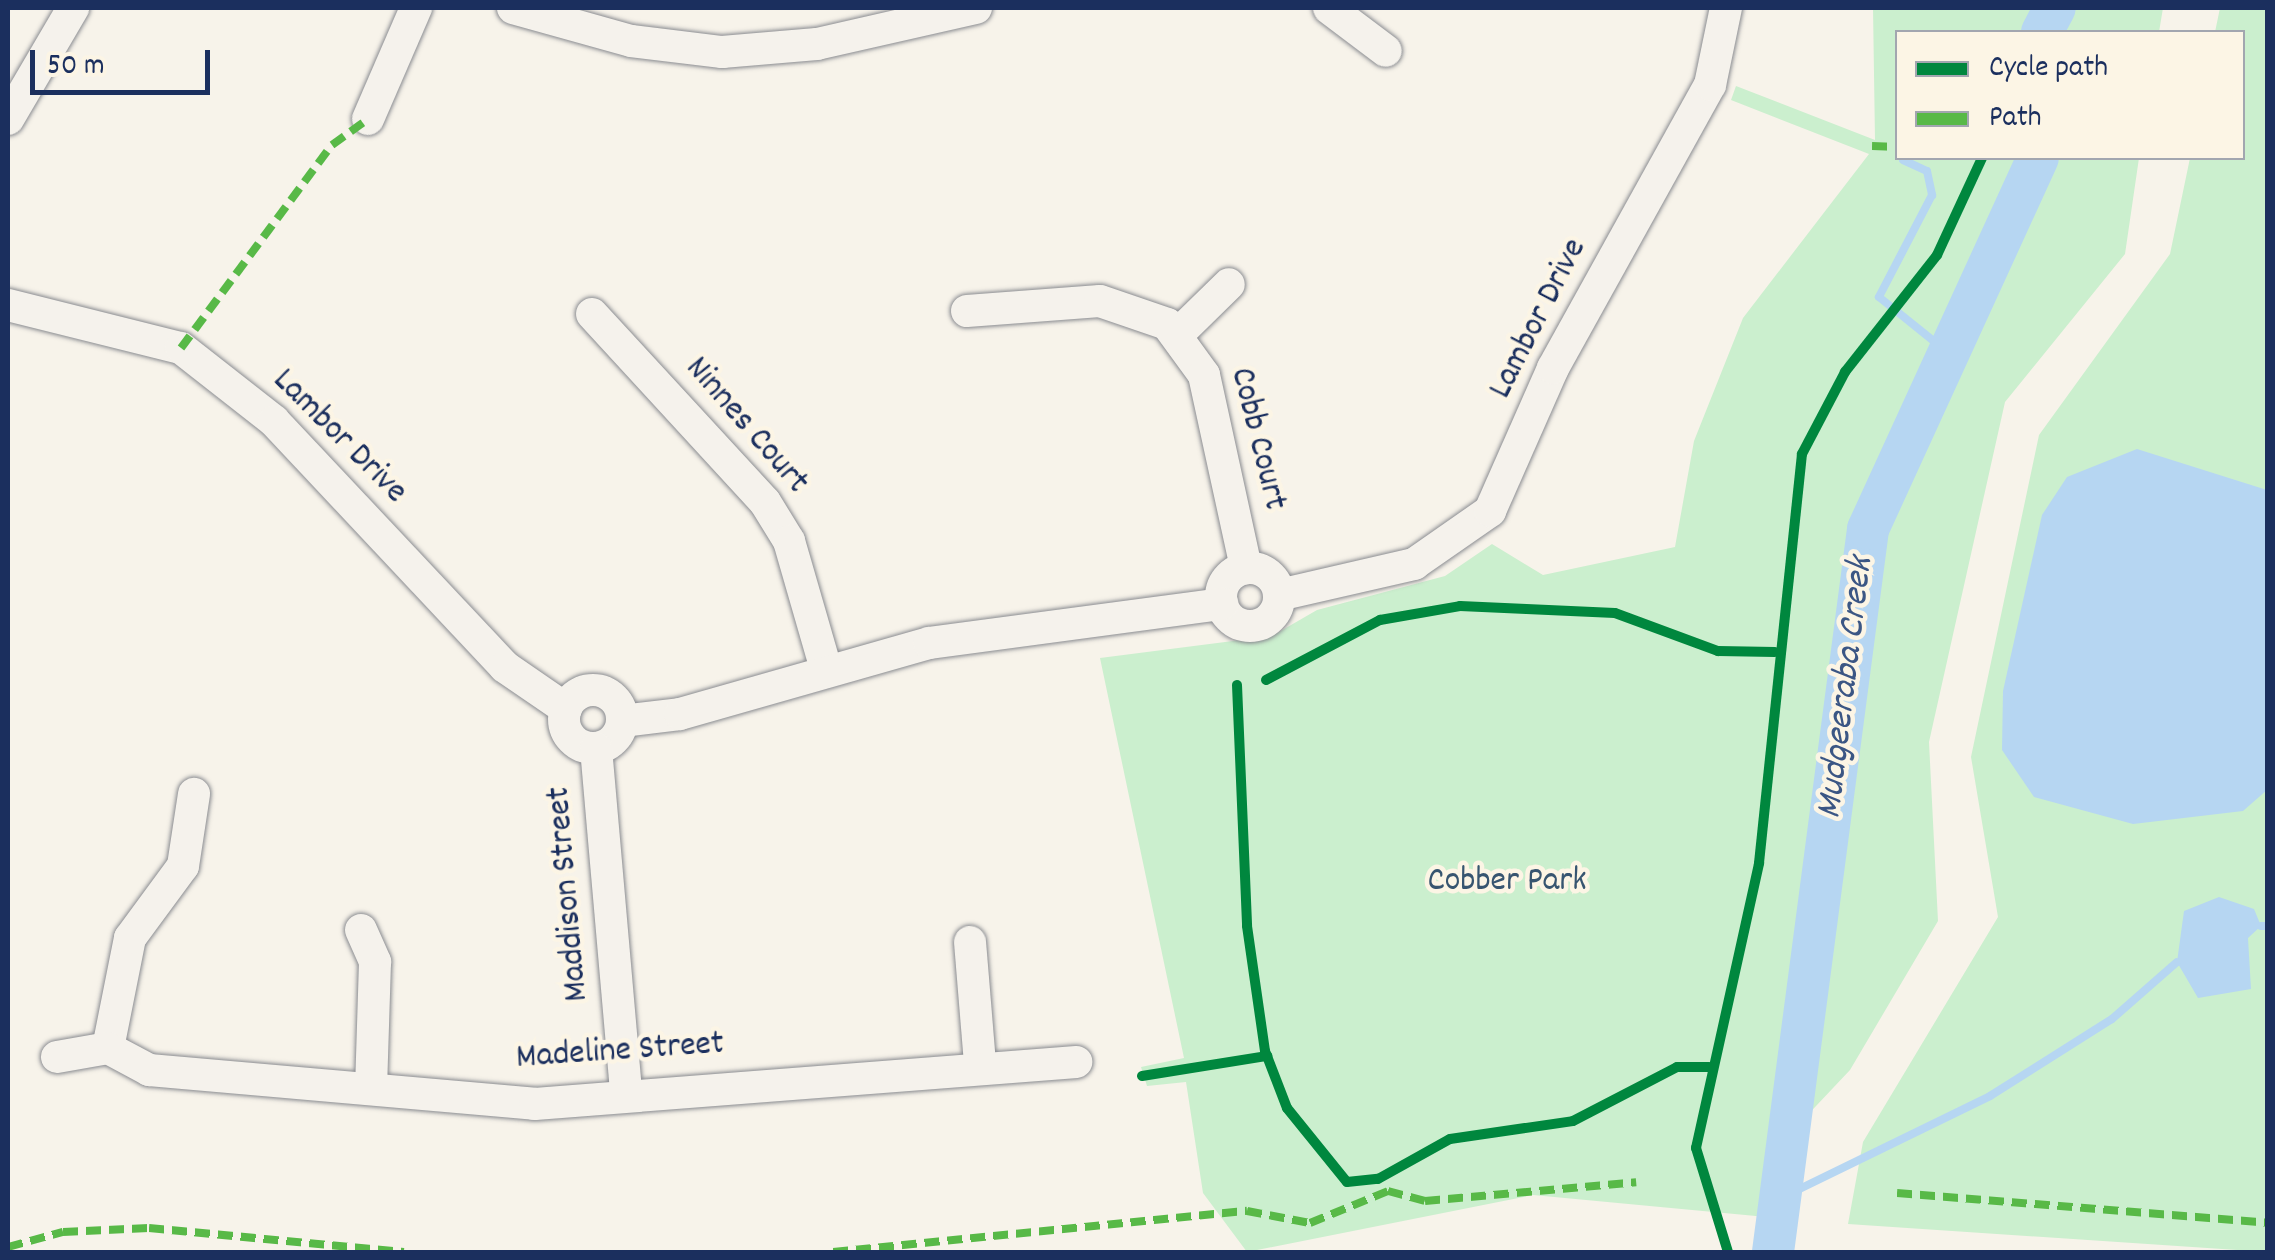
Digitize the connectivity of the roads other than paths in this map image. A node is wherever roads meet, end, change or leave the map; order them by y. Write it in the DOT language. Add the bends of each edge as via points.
graph roads {
  1 [pos="73,8"];
  2 [pos="416,8"];
  3 [pos="513,8"];
  4 [pos="976,8"];
  5 [pos="1329,8"];
  6 [pos="1726,8"];
  7 [pos="910,15"];
  8 [pos="1386,51"];
  9 [pos="12,97"];
  10 [pos="368,119"];
  11 [pos="1229,284"];
  12 [pos="8,305"];
  13 [pos="966,311"];
  14 [pos="592,314"];
  15 [pos="1178,334"];
  16 [pos="1246,568"];
  17 [pos="1279,595"];
  18 [pos="1222,604"];
  19 [pos="824,666"];
  20 [pos="566,709"];
  21 [pos="622,721"];
  22 [pos="596,748"];
  23 [pos="194,794"];
  24 [pos="361,930"];
  25 [pos="970,942"];
  26 [pos="108,1048"];
  27 [pos="57,1057"];
  28 [pos="1076,1062"];
  29 [pos="980,1064"];
  30 [pos="371,1087"];
  31 [pos="626,1092"];
  1 -- 9 [label="street"];
  2 -- 10 [label="street"];
  3 -- 7 [label="street" via="631,40 722,52"];
  4 -- 7 [label="street"];
  5 -- 8 [label="street"];
  6 -- 17 [label="street, Lambor Drive" via="1710,86 1553,368 1490,511 1414,564"];
  11 -- 15 [label="street"];
  12 -- 20 [label="street, Lambor Drive" via="180,348 274,420 505,667"];
  13 -- 15 [label="street" via="1100,300"];
  14 -- 19 [label="street, Ninnes Court" via="766,502 789,541"];
  15 -- 16 [label="street, Cobb Court" via="1211,396"];
  16 -- 17 [label="street" via="1268,574"];
  16 -- 18 [label="street" via="1224,585"];
  17 -- 18 [label="street, Lambor Drive" via="1274,614 1257,625 1231,619"];
  18 -- 19 [label="street"];
  19 -- 21 [label="street" via="680,714"];
  20 -- 21 [label="street" via="594,690 618,703"];
  20 -- 22 [label="street, Lambor Drive" via="567,732"];
  21 -- 22 [label="street"];
  22 -- 31 [label="street, Maddison Street"];
  23 -- 26 [label="street" via="183,866 130,938"];
  24 -- 30 [label="street" via="375,962"];
  25 -- 29 [label="street"];
  26 -- 27 [label="street"];
  26 -- 30 [label="street, Madeline Street" via="149,1070"];
  28 -- 29 [label="street, Madeline Street"];
  29 -- 31 [label="street, Madeline Street"];
  30 -- 31 [label="street, Madeline Street" via="535,1104"];
}
